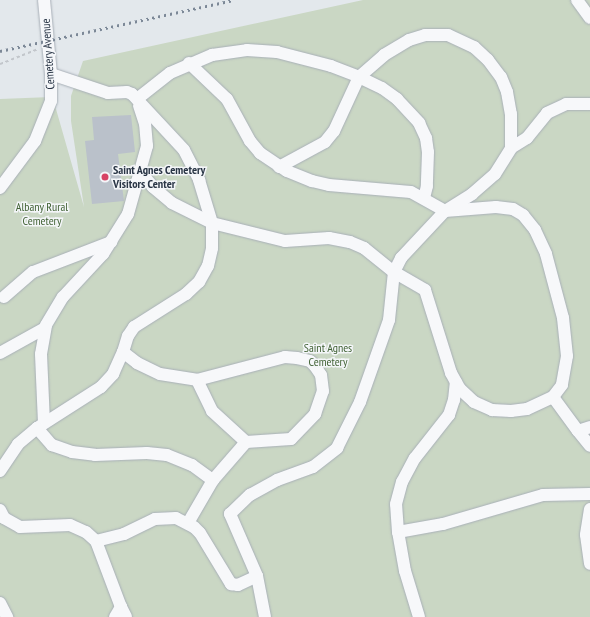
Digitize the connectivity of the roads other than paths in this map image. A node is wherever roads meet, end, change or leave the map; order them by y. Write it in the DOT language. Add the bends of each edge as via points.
graph roads {
  1 [pos="44,0"];
  2 [pos="577,0"];
  3 [pos="590,18"];
  4 [pos="189,63"];
  5 [pos="51,74"];
  6 [pos="359,77"];
  7 [pos="137,99"];
  8 [pos="590,104"];
  9 [pos="511,148"];
  10 [pos="279,167"];
  11 [pos="141,172"];
  12 [pos="0,188"];
  13 [pos="424,198"];
  14 [pos="445,211"];
  15 [pos="212,223"];
  16 [pos="112,242"];
  17 [pos="394,272"];
  18 [pos="4,297"];
  19 [pos="45,328"];
  20 [pos="123,352"];
  21 [pos="0,353"];
  22 [pos="198,380"];
  23 [pos="456,382"];
  24 [pos="553,397"];
  25 [pos="41,426"];
  26 [pos="590,427"];
  27 [pos="578,432"];
  28 [pos="246,442"];
  29 [pos="590,446"];
  30 [pos="0,471"];
  31 [pos="213,480"];
  32 [pos="590,494"];
  33 [pos="590,509"];
  34 [pos="0,510"];
  35 [pos="188,523"];
  36 [pos="398,532"];
  37 [pos="96,541"];
  38 [pos="590,564"];
  39 [pos="257,576"];
  40 [pos="0,602"];
  41 [pos="121,614"];
  42 [pos="7,617"];
  43 [pos="265,617"];
  44 [pos="419,617"];
  1 -- 5 [label="lane, Cemetery Avenue"];
  2 -- 3 [label="lane"];
  4 -- 6 [label="lane" via="227,52 277,52 312,60"];
  4 -- 7 [label="lane" via="170,73"];
  4 -- 10 [label="lane" via="219,89 255,148"];
  5 -- 7 [label="lane" via="108,93 127,92"];
  5 -- 12 [label="lane, Cemetery Avenue" via="51,101 43,127 26,155"];
  6 -- 9 [label="lane" via="392,50 418,37 440,34 464,41 488,60 505,86 511,114"];
  6 -- 10 [label="lane" via="334,131 325,142"];
  6 -- 13 [label="lane" via="397,99 420,123 428,152"];
  7 -- 11 [label="lane" via="147,138"];
  7 -- 15 [label="lane" via="184,150 200,180"];
  8 -- 9 [label="lane" via="572,103 559,106 547,113 523,141"];
  9 -- 14 [label="lane" via="495,174 472,194"];
  10 -- 13 [label="lane" via="312,181 351,188 404,191"];
  11 -- 15 [label="lane" via="153,187 172,203"];
  11 -- 16 [label="lane" via="132,203"];
  13 -- 14 [label="lane"];
  14 -- 17 [label="lane" via="401,258"];
  14 -- 24 [label="lane" via="486,207 513,209 523,215 535,230 552,269 566,335 565,373 562,384"];
  15 -- 17 [label="lane" via="285,242 329,238 350,242 364,248"];
  15 -- 20 [label="lane" via="212,248 204,275 186,294 134,327"];
  16 -- 18 [label="lane" via="33,272"];
  16 -- 19 [label="lane" via="64,297"];
  17 -- 23 [label="lane" via="422,287 428,295 448,365"];
  17 -- 39 [label="lane" via="389,320 360,402 337,448 313,467 277,480 250,495 230,514"];
  19 -- 21 [label="lane"];
  19 -- 25 [label="lane" via="41,354"];
  20 -- 22 [label="lane" via="137,363 160,374"];
  20 -- 25 [label="lane" via="113,374 101,387"];
  22 -- 28 [label="lane" via="212,411"];
  22 -- 28 [label="lane" via="285,358 303,359 315,366 321,375 323,391 318,410 308,424 291,439"];
  23 -- 24 [label="lane" via="474,402 499,411 527,409"];
  23 -- 36 [label="lane" via="449,415 415,458 402,482 396,504"];
  24 -- 27 [label="lane"];
  25 -- 30 [label="lane" via="18,444"];
  25 -- 31 [label="lane" via="52,445 72,452 95,455 142,453 167,456 192,465"];
  26 -- 27 [label="lane"];
  27 -- 29 [label="lane"];
  28 -- 31 [label="lane"];
  31 -- 35 [label="lane"];
  32 -- 36 [label="lane" via="543,496 443,524"];
  33 -- 38 [label="lane" via="586,535"];
  34 -- 37 [label="lane" via="4,518 20,527 70,525 86,532"];
  35 -- 37 [label="lane" via="176,518 163,517 124,534"];
  35 -- 39 [label="lane" via="200,533 231,584 238,585"];
  36 -- 44 [label="lane" via="405,572"];
  37 -- 41 [label="lane"];
  39 -- 43 [label="lane"];
  40 -- 42 [label="lane"];
}
